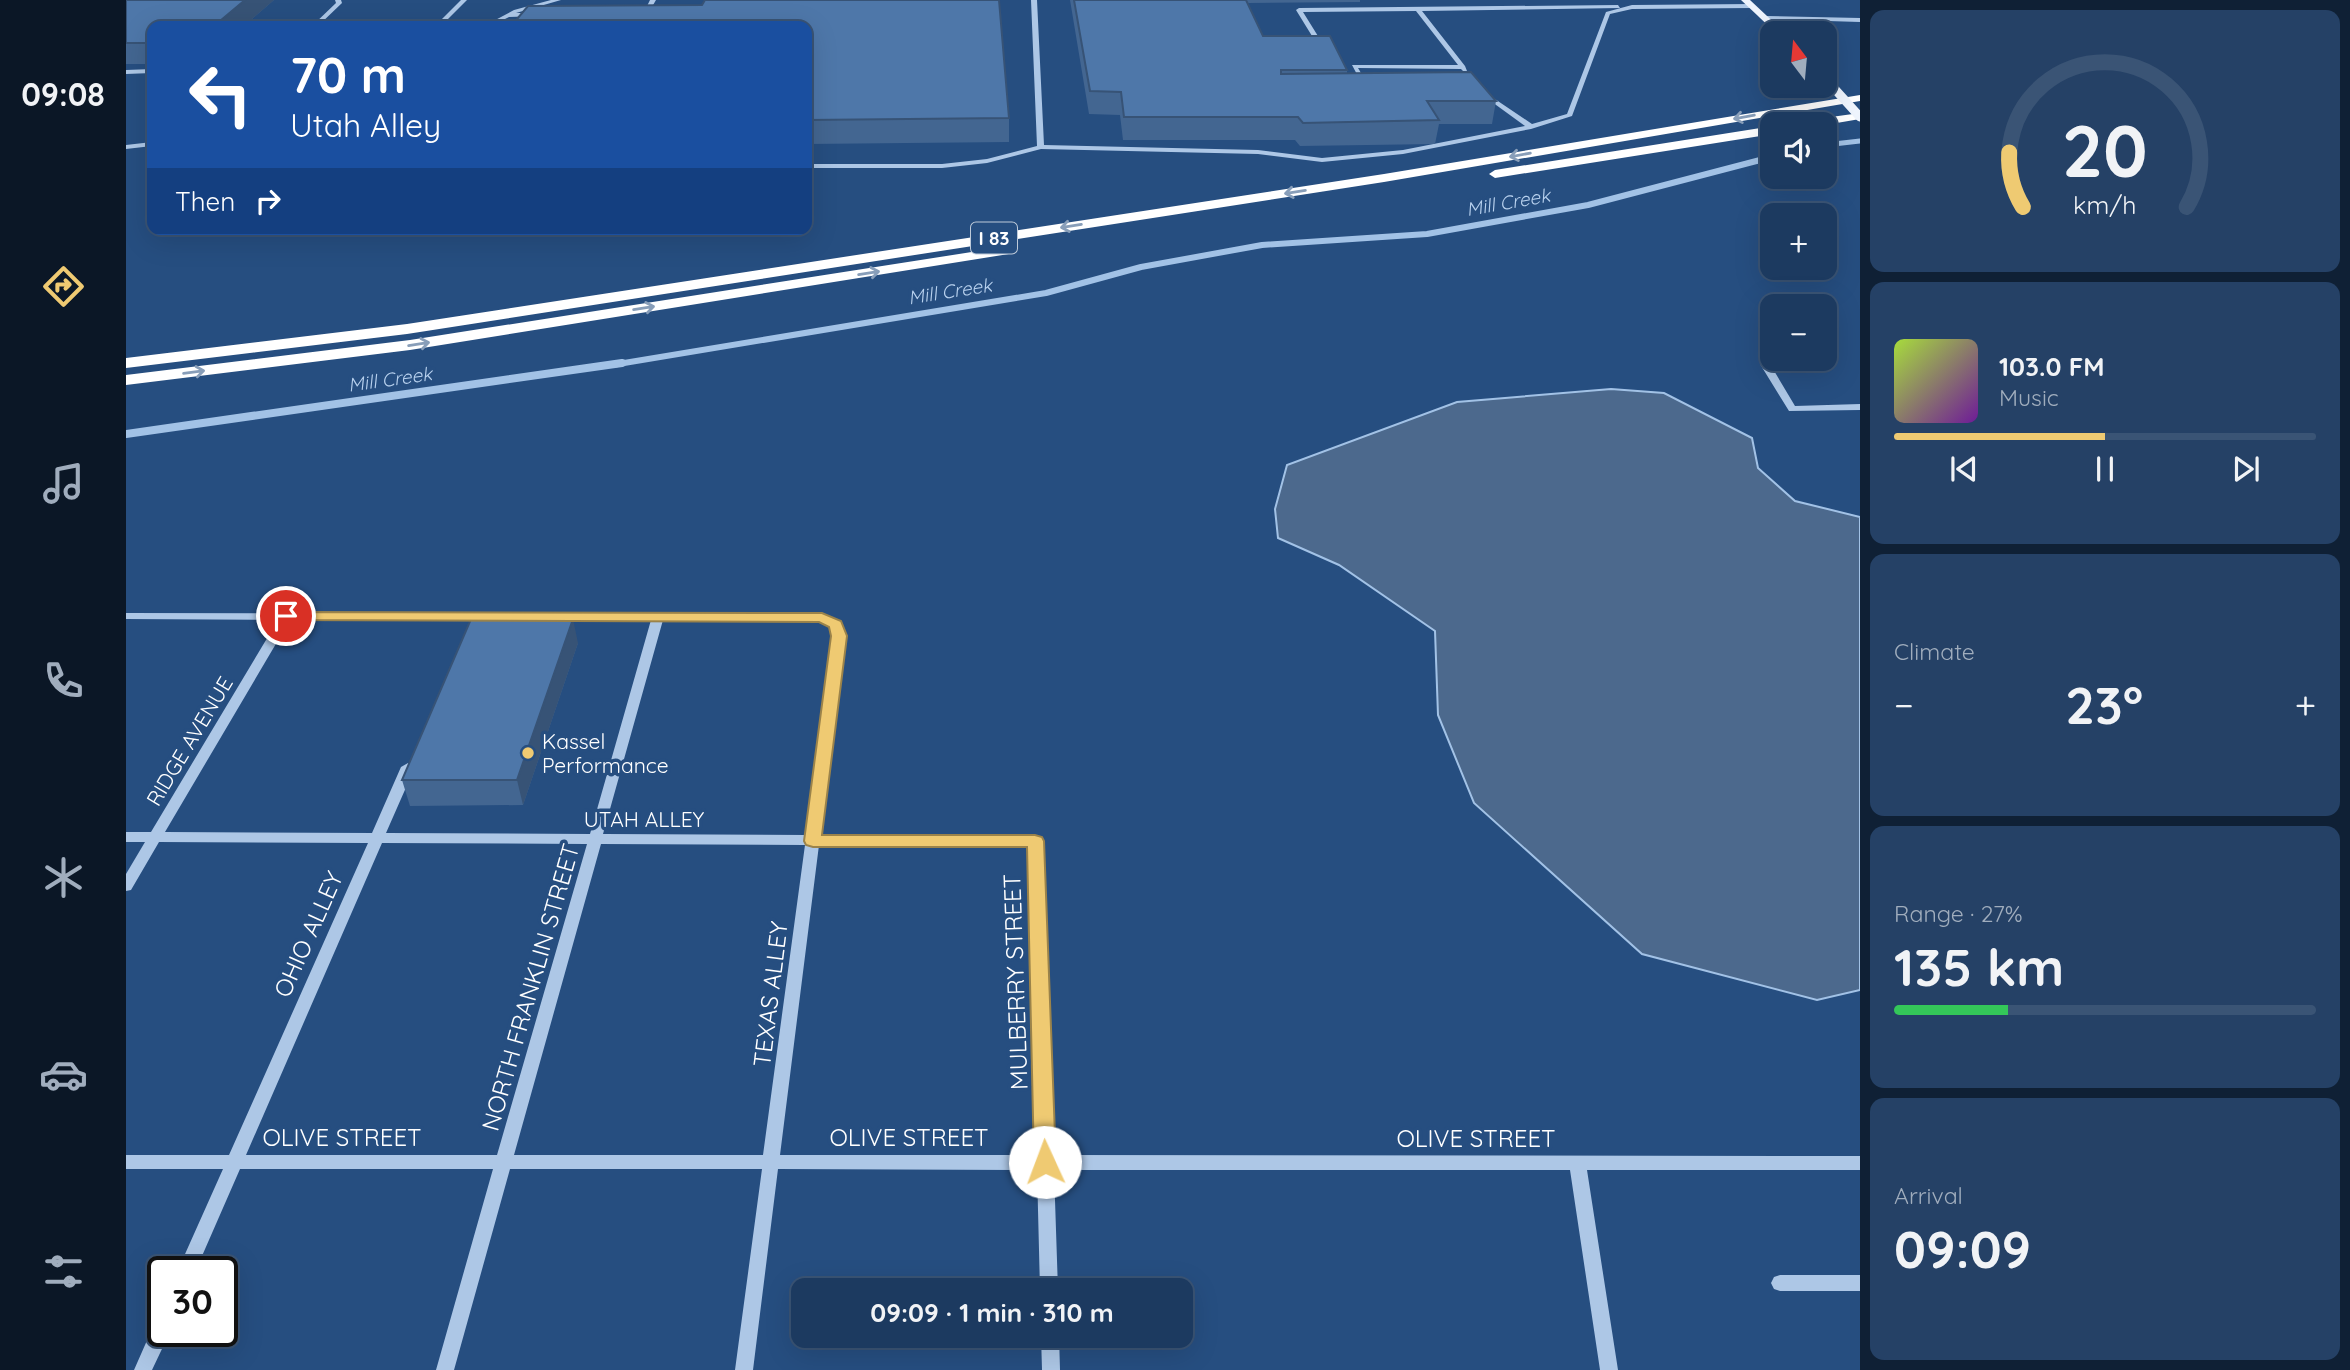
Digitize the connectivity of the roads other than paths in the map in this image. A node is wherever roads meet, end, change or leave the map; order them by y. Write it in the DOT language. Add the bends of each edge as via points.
graph roads {
  1 [pos="338,0"];
  2 [pos="464,0"];
  3 [pos="520,0"];
  4 [pos="558,0"];
  5 [pos="653,0"];
  6 [pos="1034,0"];
  7 [pos="1435,0"];
  8 [pos="1497,0"];
  9 [pos="1655,0"];
  10 [pos="1748,3"];
  11 [pos="542,5"];
  12 [pos="1632,7"];
  13 [pos="1663,7"];
  14 [pos="1504,8"];
  15 [pos="1418,9"];
  16 [pos="1442,9"];
  17 [pos="509,15"];
  18 [pos="550,15"];
  19 [pos="632,15"];
  20 [pos="1766,18"];
  21 [pos="1860,20"];
  22 [pos="320,21"];
  23 [pos="443,21"];
  24 [pos="497,21"];
  25 [pos="1769,21"];
  26 [pos="1324,50"];
  27 [pos="1462,67"];
  28 [pos="147,71"];
  29 [pos="126,72"];
  30 [pos="1468,75"];
  31 [pos="1372,82"];
  32 [pos="1474,82"];
  33 [pos="1838,92"];
  34 [pos="1860,98"];
  35 [pos="1860,116"];
  36 [pos="1837,120"];
  37 [pos="1531,127"];
  38 [pos="1760,132"];
  39 [pos="147,145"];
  40 [pos="1041,146"];
  41 [pos="126,147"];
  42 [pos="812,166"];
  43 [pos="126,363"];
  44 [pos="1769,371"];
  45 [pos="126,380"];
  46 [pos="1860,407"];
  47 [pos="126,616"];
  48 [pos="286,616"];
  49 [pos="658,617"];
  50 [pos="836,625"];
  51 [pos="415,752"];
  52 [pos="126,837"];
  53 [pos="155,837"];
  54 [pos="377,838"];
  55 [pos="595,839"];
  56 [pos="813,841"];
  57 [pos="1035,841"];
  58 [pos="126,886"];
  59 [pos="126,1161"];
  60 [pos="235,1162"];
  61 [pos="504,1162"];
  62 [pos="771,1162"];
  63 [pos="1045,1162"];
  64 [pos="1577,1162"];
  65 [pos="1860,1163"];
  66 [pos="193,1256"];
  67 [pos="1049,1278"];
  68 [pos="1780,1283"];
  69 [pos="1860,1283"];
  70 [pos="153,1347"];
  71 [pos="1050,1348"];
  72 [pos="143,1370"];
  73 [pos="445,1370"];
  74 [pos="744,1370"];
  75 [pos="1051,1370"];
  76 [pos="1609,1370"];
  1 -- 22 [label="street"];
  2 -- 23 [label="street"];
  3 -- 11 [label="lane"];
  4 -- 11 [label="lane"];
  5 -- 19 [label="street" via="647,11"];
  6 -- 40 [label="street"];
  7 -- 16 [label="street"];
  8 -- 14 [label="street"];
  9 -- 13 [label="street"];
  10 -- 13 [label="street"];
  10 -- 20 [label="main road"];
  11 -- 17 [label="lane"];
  12 -- 13 [label="street"];
  12 -- 14 [label="street"];
  12 -- 37 [label="street" via="1608,13 1570,115"];
  14 -- 16 [label="street"];
  15 -- 16 [label="street"];
  15 -- 26 [label="street" via="1299,10"];
  15 -- 27 [label="street"];
  17 -- 18 [label="street"];
  17 -- 24 [label="street"];
  20 -- 21 [label="street"];
  20 -- 25 [label="main road"];
  27 -- 30 [label="street"];
  27 -- 31 [label="street" via="1354,66 1362,79"];
  28 -- 29 [label="street"];
  32 -- 37 [label="street" via="1482,93"];
  33 -- 35 [label="main road, bridge"];
  34 -- 43 [label="highway, I 83, one-way" via="1384,178 448,323"];
  35 -- 36 [label="highway"];
  37 -- 40 [label="street" via="1403,152 1322,160 1258,152"];
  45 -- 38 [label="highway, I 83, one-way" via="424,343"];
  39 -- 41 [label="street"];
  40 -- 42 [label="street" via="987,161 942,166"];
  44 -- 46 [label="street" via="1792,409"];
  47 -- 48 [label="street"];
  48 -- 49 [label="street" via="472,623"];
  48 -- 53 [label="street, RIDGE AVENUE"];
  49 -- 50 [label="street" via="822,617"];
  49 -- 55 [label="street, NORTH FRANKLIN STREET"];
  50 -- 56 [label="lane, TEXAS ALLEY" via="839,636"];
  51 -- 54 [label="street, OHIO ALLEY"];
  52 -- 53 [label="street, UTAH ALLEY"];
  53 -- 54 [label="street, UTAH ALLEY"];
  53 -- 58 [label="street, RIDGE AVENUE"];
  54 -- 55 [label="street, UTAH ALLEY"];
  54 -- 60 [label="street, OHIO ALLEY"];
  55 -- 56 [label="street, UTAH ALLEY"];
  55 -- 61 [label="street, NORTH FRANKLIN STREET"];
  56 -- 57 [label="street, UTAH ALLEY"];
  56 -- 62 [label="lane, TEXAS ALLEY"];
  57 -- 63 [label="street, MULBERRY STREET"];
  59 -- 60 [label="street, OLIVE STREET"];
  60 -- 61 [label="street, OLIVE STREET"];
  60 -- 66 [label="street, OHIO ALLEY"];
  61 -- 62 [label="street, OLIVE STREET"];
  61 -- 73 [label="street, NORTH FRANKLIN STREET"];
  62 -- 63 [label="street, OLIVE STREET"];
  62 -- 74 [label="lane, TEXAS ALLEY"];
  63 -- 64 [label="street, OLIVE STREET"];
  63 -- 67 [label="street, MULBERRY STREET"];
  64 -- 65 [label="street, OLIVE STREET"];
  64 -- 76 [label="street"];
  68 -- 69 [label="lane"];
  70 -- 72 [label="street"];
  71 -- 75 [label="street"];
}
